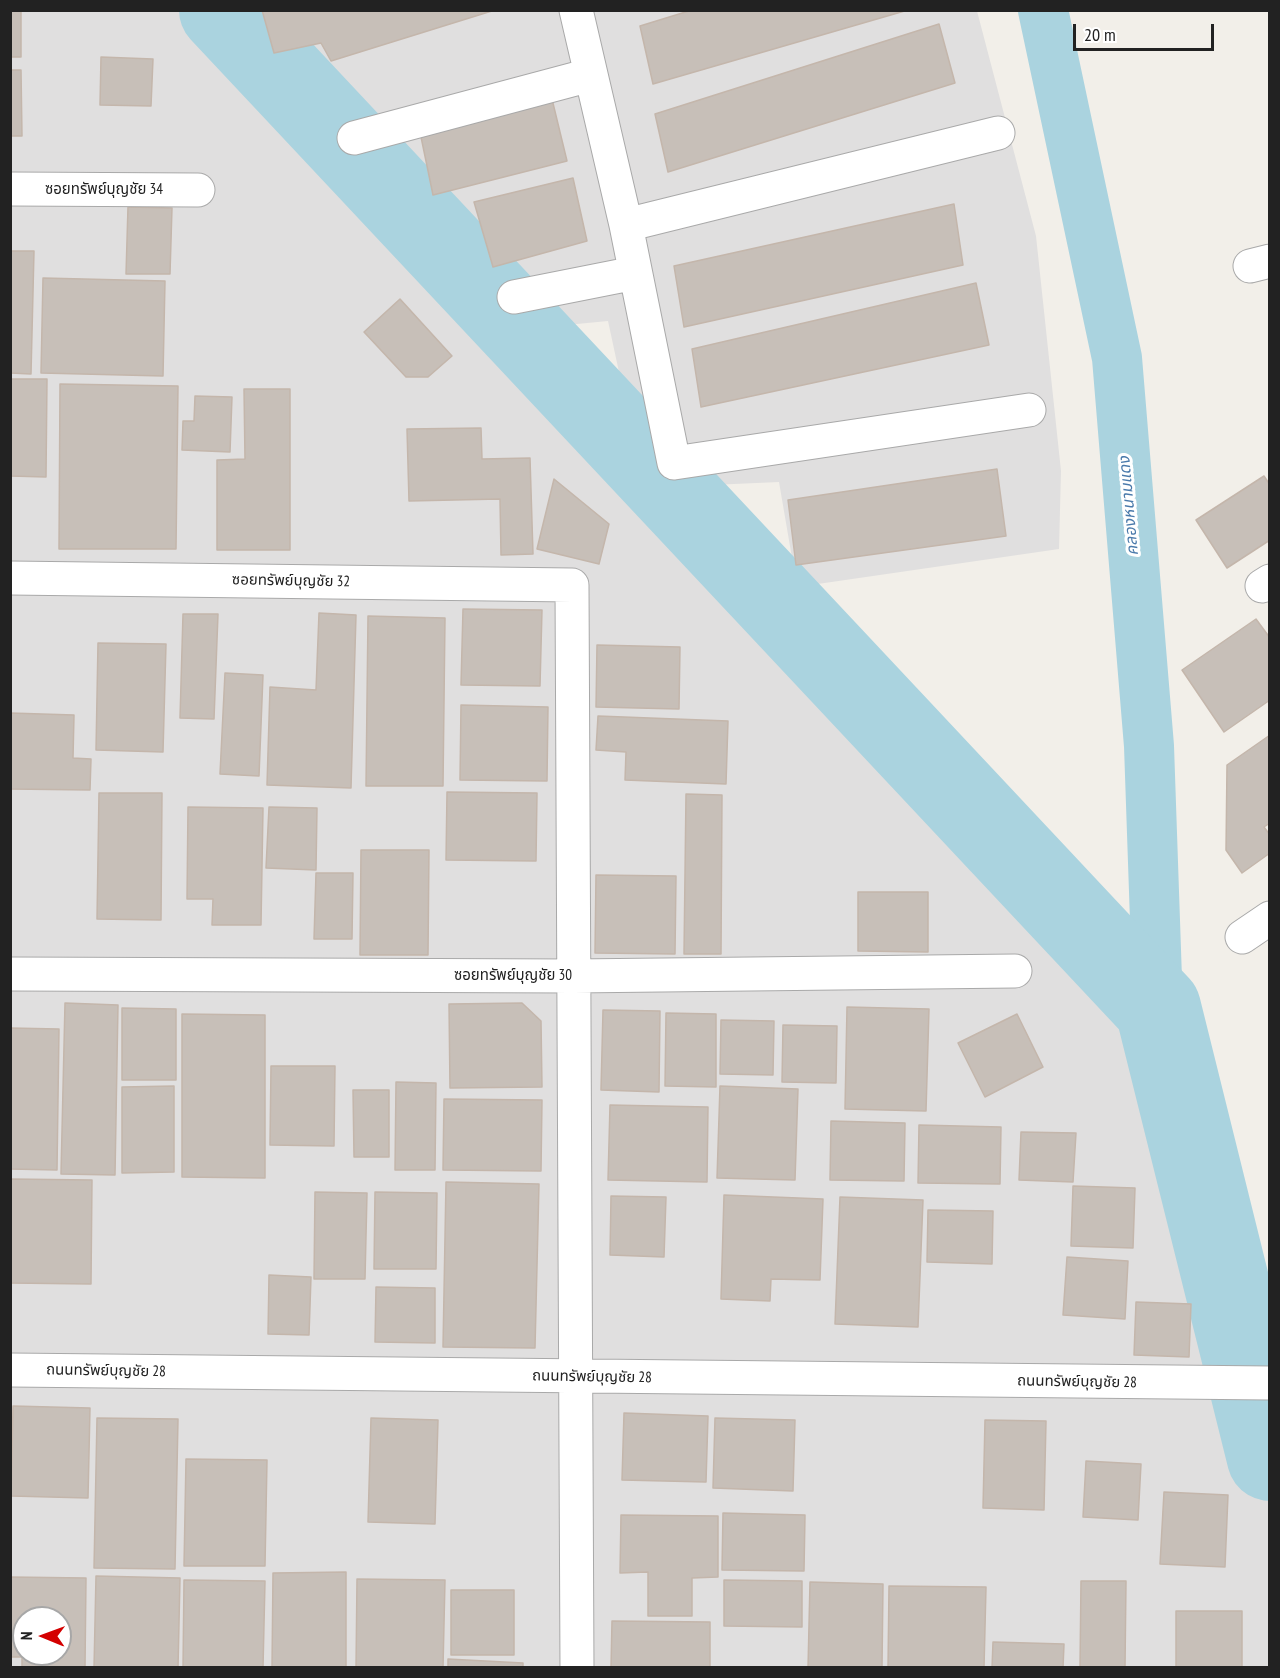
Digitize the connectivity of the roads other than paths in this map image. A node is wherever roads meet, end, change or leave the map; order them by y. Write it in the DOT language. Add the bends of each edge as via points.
graph roads {
  1 [pos="576,10"];
  2 [pos="590,75"];
  3 [pos="998,133"];
  4 [pos="354,138"];
  5 [pos="10,189"];
  6 [pos="198,190"];
  7 [pos="626,225"];
  8 [pos="635,273"];
  9 [pos="513,297"];
  10 [pos="1029,410"];
  11 [pos="10,578"];
  12 [pos="1269,918"];
  13 [pos="1242,937"];
  14 [pos="1015,971"];
  15 [pos="10,975"];
  16 [pos="574,976"];
  17 [pos="10,1370"];
  18 [pos="577,1377"];
  19 [pos="1269,1383"];
  20 [pos="577,1668"];
  1 -- 2 [label="street"];
  2 -- 4 [label="street"];
  2 -- 7 [label="street"];
  3 -- 7 [label="street"];
  5 -- 6 [label="street, ซอยทรัพย์บุญชัย 34"];
  7 -- 8 [label="street"];
  8 -- 9 [label="street"];
  8 -- 10 [label="street" via="674,463"];
  11 -- 16 [label="street, ซอยทรัพย์บุญชัย 32" via="572,585"];
  12 -- 13 [label="street"];
  14 -- 16 [label="street, ซอยทรัพย์บุญชัย 30"];
  15 -- 16 [label="street, ซอยทรัพย์บุญชัย 30"];
  16 -- 18 [label="street"];
  17 -- 18 [label="street, ถนนทรัพย์บุญชัย 28"];
  18 -- 19 [label="street, ถนนทรัพย์บุญชัย 28"];
  18 -- 20 [label="street"];
}
